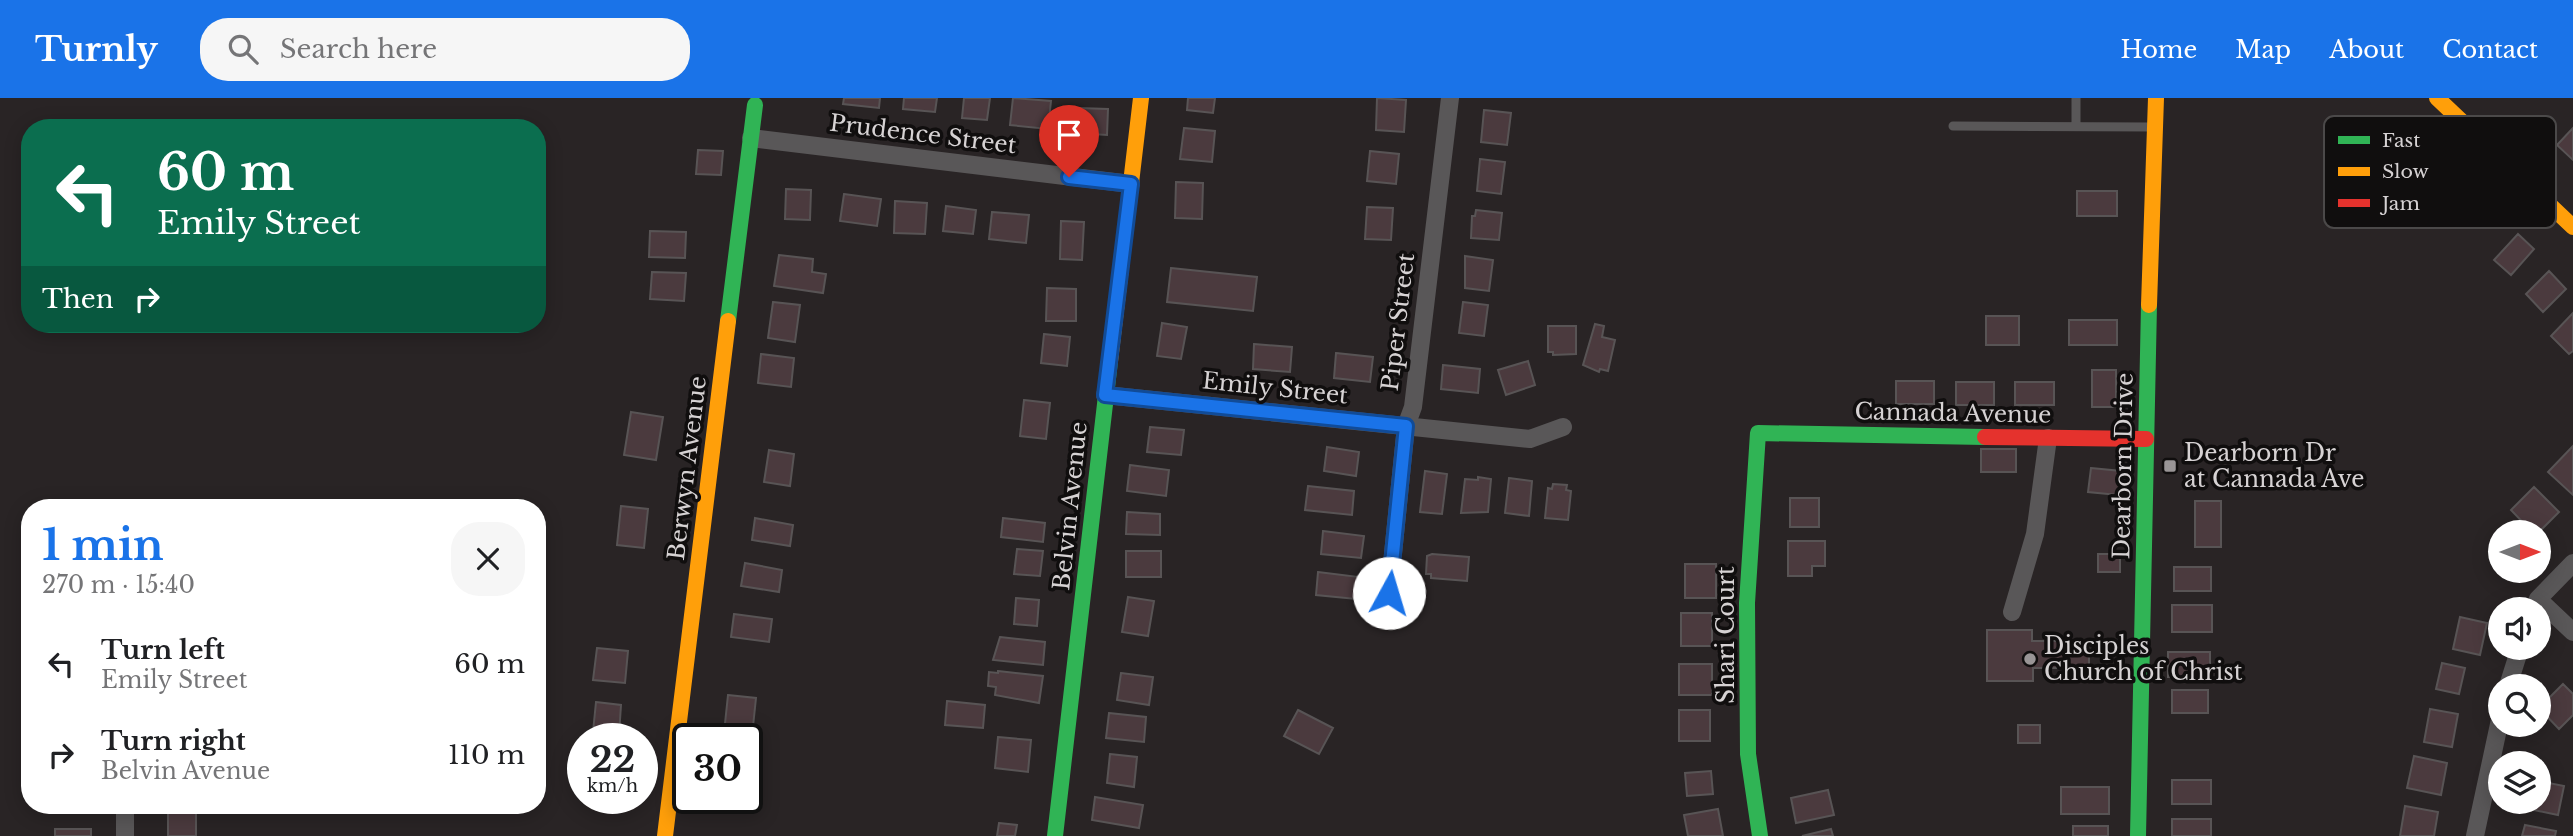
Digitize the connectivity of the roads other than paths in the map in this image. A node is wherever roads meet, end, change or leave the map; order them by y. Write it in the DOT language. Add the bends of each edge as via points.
graph roads {
  1 [pos="1141,98"];
  2 [pos="1450,98"];
  3 [pos="2076,98"];
  4 [pos="2156,98"];
  5 [pos="2437,98"];
  6 [pos="755,105"];
  7 [pos="2456,116"];
  8 [pos="1953,125"];
  9 [pos="2076,127"];
  10 [pos="2154,127"];
  11 [pos="751,138"];
  12 [pos="1131,184"];
  13 [pos="2556,212"];
  14 [pos="2573,228"];
  15 [pos="1105,395"];
  16 [pos="1406,426"];
  17 [pos="1563,426"];
  18 [pos="1758,433"];
  19 [pos="2049,438"];
  20 [pos="2146,439"];
  21 [pos="2573,563"];
  22 [pos="1389,593"];
  23 [pos="2542,597"];
  24 [pos="2012,612"];
  25 [pos="2551,615"];
  26 [pos="2573,632"];
  27 [pos="2496,737"];
  28 [pos="125,814"];
  29 [pos="125,836"];
  30 [pos="665,836"];
  31 [pos="1055,836"];
  32 [pos="1760,836"];
  33 [pos="2138,836"];
  34 [pos="2474,836"];
  1 -- 12 [label="street, Belvin Avenue"];
  2 -- 16 [label="street, Piper Street" via="1413,407"];
  3 -- 9 [label="lane"];
  4 -- 10 [label="street, Dearborn Drive"];
  5 -- 7 [label="street"];
  6 -- 11 [label="street, Berwyn Avenue"];
  8 -- 9 [label="lane"];
  9 -- 10 [label="lane"];
  10 -- 20 [label="street, Dearborn Drive"];
  11 -- 12 [label="street, Prudence Street"];
  11 -- 30 [label="street, Berwyn Avenue"];
  12 -- 15 [label="street, Belvin Avenue"];
  13 -- 14 [label="street"];
  15 -- 16 [label="street, Emily Street"];
  15 -- 31 [label="street, Belvin Avenue"];
  16 -- 17 [label="street, Emily Street" via="1530,439"];
  16 -- 22 [label="street, Piper Street"];
  18 -- 19 [label="street, Cannada Avenue"];
  18 -- 32 [label="street, Shari Court" via="1747,603 1748,740"];
  19 -- 20 [label="street, Cannada Avenue"];
  19 -- 24 [label="street" via="2035,534"];
  20 -- 33 [label="street, Dearborn Drive"];
  21 -- 23 [label="street"];
  25 -- 26 [label="street"];
  27 -- 34 [label="street"];
  28 -- 29 [label="street"];
}
